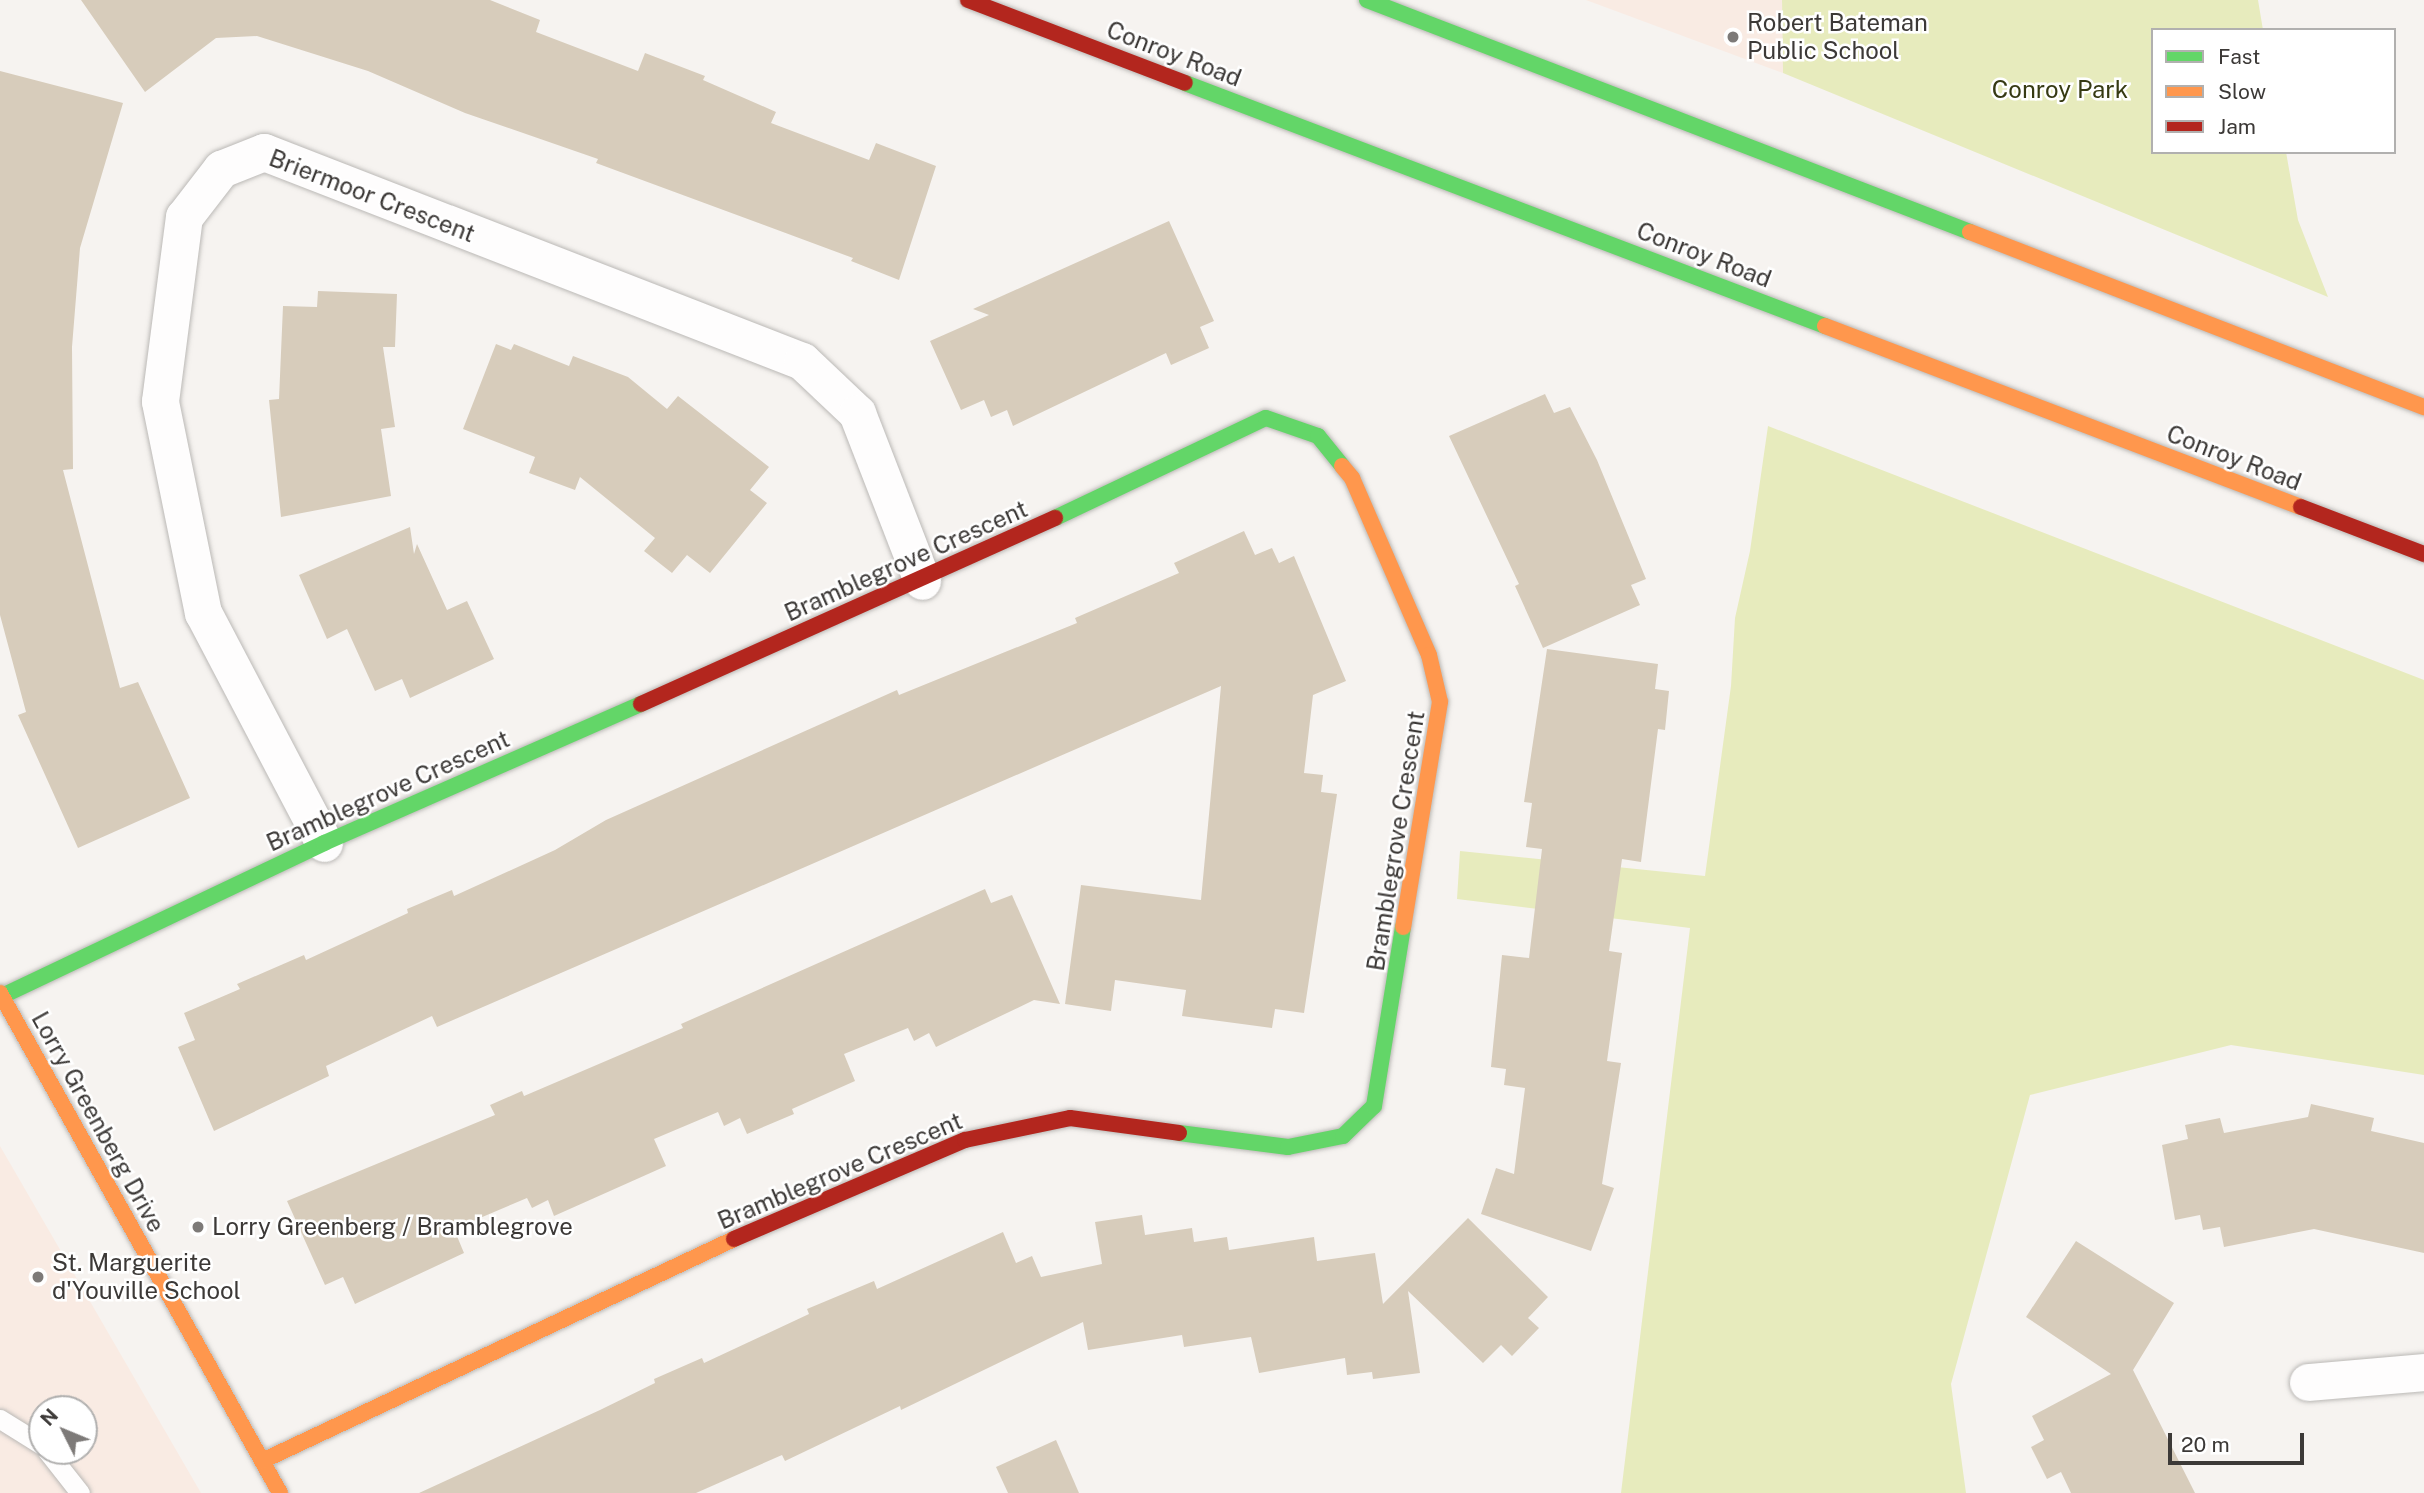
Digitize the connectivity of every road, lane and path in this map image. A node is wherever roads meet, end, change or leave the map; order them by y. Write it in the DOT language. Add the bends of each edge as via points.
graph roads {
  1 [pos="968,0"];
  2 [pos="1367,0"];
  3 [pos="2424,407"];
  4 [pos="2424,554"];
  5 [pos="922,581"];
  6 [pos="324,843"];
  7 [pos="1,995"];
  8 [pos="2424,1372"];
  9 [pos="2308,1382"];
  10 [pos="0,1419"];
  11 [pos="28,1436"];
  12 [pos="262,1461"];
  13 [pos="58,1465"];
  14 [pos="80,1493"];
  15 [pos="280,1493"];
  1 -- 4 [label="street, Conroy Road"];
  2 -- 3 [label="street"];
  5 -- 6 [label="street, Bramblegrove Crescent"];
  5 -- 6 [label="street, Briermoor Crescent" via="857,413 802,360 264,152 220,169 184,217 160,401 203,613"];
  5 -- 12 [label="street, Bramblegrove Crescent" via="1266,418 1318,436 1352,478 1429,655 1440,702 1374,1106 1343,1136 1288,1147 1070,1118 965,1140 644,1278"];
  6 -- 7 [label="street, Bramblegrove Crescent"];
  7 -- 12 [label="street, Lorry Greenberg Drive"];
  8 -- 9 [label="street"];
  10 -- 11 [label="lane"];
  12 -- 15 [label="street, Lorry Greenberg Drive"];
  13 -- 14 [label="lane"];
}
